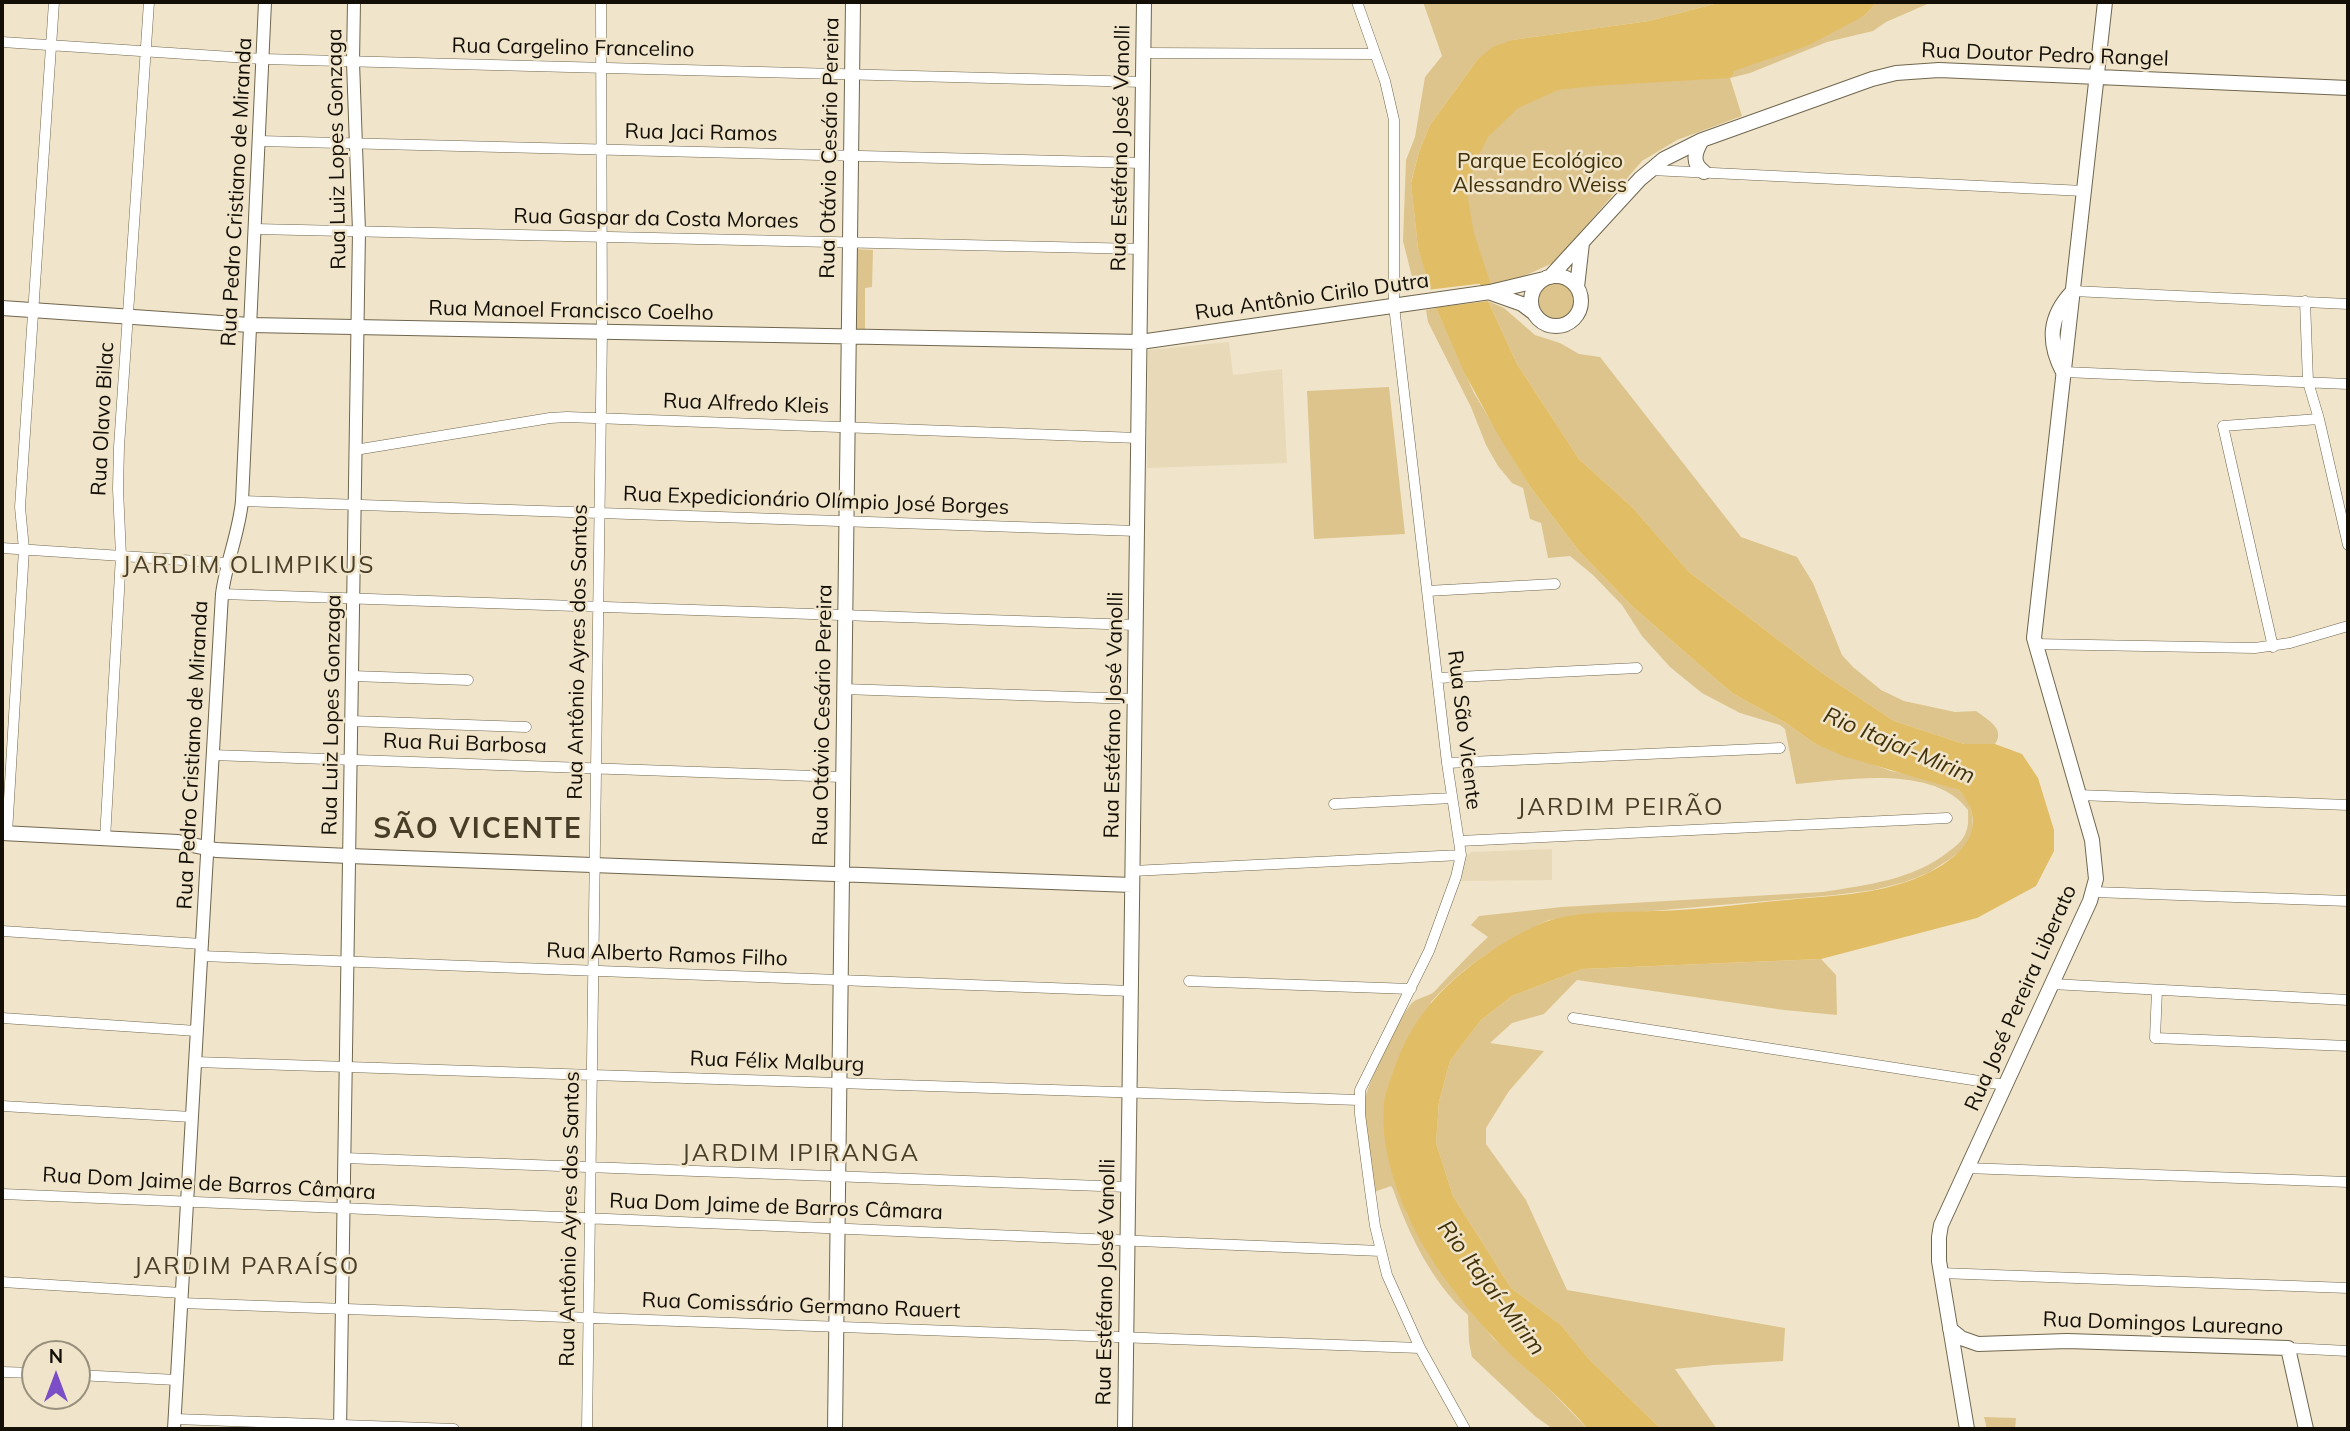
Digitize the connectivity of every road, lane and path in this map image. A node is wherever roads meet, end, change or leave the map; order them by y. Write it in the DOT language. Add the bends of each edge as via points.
graph roads {
  1 [pos="54,2"];
  2 [pos="149,2"];
  3 [pos="265,2"];
  4 [pos="354,2"];
  5 [pos="601,2"];
  6 [pos="853,2"];
  7 [pos="1144,2"];
  8 [pos="1357,2"];
  9 [pos="2105,2"];
  10 [pos="2,42"];
  11 [pos="51,46"];
  12 [pos="145,52"];
  13 [pos="1144,53"];
  14 [pos="1374,54"];
  15 [pos="263,59"];
  16 [pos="353,62"];
  17 [pos="601,68"];
  18 [pos="852,74"];
  19 [pos="2097,78"];
  20 [pos="1143,82"];
  21 [pos="2348,88"];
  22 [pos="1702,140"];
  23 [pos="259,141"];
  24 [pos="356,143"];
  25 [pos="601,149"];
  26 [pos="851,156"];
  27 [pos="1142,163"];
  28 [pos="1650,170"];
  29 [pos="1704,173"];
  30 [pos="2084,191"];
  31 [pos="255,229"];
  32 [pos="359,231"];
  33 [pos="602,237"];
  34 [pos="850,243"];
  35 [pos="1582,243"];
  36 [pos="1141,249"];
  37 [pos="1547,278"];
  38 [pos="1577,287"];
  39 [pos="2073,291"];
  40 [pos="1488,293"];
  41 [pos="2305,302"];
  42 [pos="2348,304"];
  43 [pos="1394,306"];
  44 [pos="2,308"];
  45 [pos="33,310"];
  46 [pos="1534,313"];
  47 [pos="128,317"];
  48 [pos="250,325"];
  49 [pos="357,327"];
  50 [pos="2068,328"];
  51 [pos="2052,331"];
  52 [pos="602,332"];
  53 [pos="849,337"];
  54 [pos="1140,342"];
  55 [pos="2066,348"];
  56 [pos="2064,372"];
  57 [pos="2308,382"];
  58 [pos="2348,384"];
  59 [pos="601,418"];
  60 [pos="2319,419"];
  61 [pos="848,427"];
  62 [pos="1138,438"];
  63 [pos="355,450"];
  64 [pos="242,501"];
  65 [pos="355,505"];
  66 [pos="599,513"];
  67 [pos="846,521"];
  68 [pos="1137,531"];
  69 [pos="2348,545"];
  70 [pos="2,548"];
  71 [pos="24,549"];
  72 [pos="121,556"];
  73 [pos="227,563"];
  74 [pos="1555,584"];
  75 [pos="1427,591"];
  76 [pos="222,594"];
  77 [pos="353,598"];
  78 [pos="598,607"];
  79 [pos="845,615"];
  80 [pos="1136,625"];
  81 [pos="2348,627"];
  82 [pos="2034,644"];
  83 [pos="2273,647"];
  84 [pos="1637,668"];
  85 [pos="352,676"];
  86 [pos="1438,678"];
  87 [pos="468,680"];
  88 [pos="844,690"];
  89 [pos="1135,699"];
  90 [pos="351,721"];
  91 [pos="526,727"];
  92 [pos="1780,748"];
  93 [pos="212,755"];
  94 [pos="351,760"];
  95 [pos="1447,763"];
  96 [pos="596,768"];
  97 [pos="842,777"];
  98 [pos="2078,795"];
  99 [pos="1452,798"];
  100 [pos="1334,804"];
  101 [pos="2348,805"];
  102 [pos="1947,818"];
  103 [pos="4,833"];
  104 [pos="105,839"];
  105 [pos="1459,841"];
  106 [pos="207,847"];
  107 [pos="1461,855"];
  108 [pos="349,856"];
  109 [pos="595,865"];
  110 [pos="842,874"];
  111 [pos="1132,878"];
  112 [pos="2094,892"];
  113 [pos="2348,901"];
  114 [pos="2,931"];
  115 [pos="201,950"];
  116 [pos="348,962"];
  117 [pos="593,971"];
  118 [pos="841,980"];
  119 [pos="1189,981"];
  120 [pos="2052,984"];
  121 [pos="1411,989"];
  122 [pos="2157,990"];
  123 [pos="1131,992"];
  124 [pos="2348,1000"];
  125 [pos="2,1018"];
  126 [pos="1573,1018"];
  127 [pos="197,1031"];
  128 [pos="2348,1046"];
  129 [pos="195,1062"];
  130 [pos="346,1067"];
  131 [pos="592,1075"];
  132 [pos="839,1083"];
  133 [pos="2005,1085"];
  134 [pos="1129,1093"];
  135 [pos="1359,1100"];
  136 [pos="2,1106"];
  137 [pos="192,1117"];
  138 [pos="344,1158"];
  139 [pos="590,1167"];
  140 [pos="1966,1168"];
  141 [pos="838,1177"];
  142 [pos="2348,1182"];
  143 [pos="1128,1187"];
  144 [pos="2,1194"];
  145 [pos="187,1203"];
  146 [pos="344,1209"];
  147 [pos="590,1219"];
  148 [pos="838,1229"];
  149 [pos="1127,1241"];
  150 [pos="1381,1251"];
  151 [pos="1940,1273"];
  152 [pos="2,1282"];
  153 [pos="2348,1288"];
  154 [pos="182,1298"];
  155 [pos="342,1309"];
  156 [pos="588,1318"];
  157 [pos="836,1327"];
  158 [pos="1950,1329"];
  159 [pos="1126,1337"];
  160 [pos="1978,1344"];
  161 [pos="1420,1348"];
  162 [pos="2288,1348"];
  163 [pos="2348,1351"];
  164 [pos="1956,1362"];
  165 [pos="2,1372"];
  166 [pos="21,1373"];
  167 [pos="91,1376"];
  168 [pos="177,1380"];
  169 [pos="174,1424"];
  170 [pos="340,1427"];
  171 [pos="454,1429"];
  172 [pos="587,1429"];
  173 [pos="835,1429"];
  174 [pos="1125,1429"];
  175 [pos="1465,1429"];
  176 [pos="1967,1429"];
  177 [pos="2306,1429"];
  1 -- 11 [label="street"];
  2 -- 12 [label="street, Rua Olavo Bilac"];
  3 -- 15 [label="street, Rua Pedro Cristiano de Miranda"];
  4 -- 16 [label="street, Rua Luiz Lopes Gonzaga"];
  5 -- 17 [label="street, Rua Antônio Ayres dos Santos"];
  6 -- 18 [label="main road, Rua Otávio Cesário Pereira"];
  7 -- 13 [label="main road, Rua Estéfano José Vanolli"];
  8 -- 14 [label="street, Rua São Vicente"];
  9 -- 19 [label="main road, Rua José Pereira Liberato"];
  10 -- 11 [label="street, Rua Cargelino Francelino"];
  11 -- 12 [label="street, Rua Cargelino Francelino"];
  11 -- 45 [label="street"];
  12 -- 15 [label="street, Rua Cargelino Francelino"];
  12 -- 47 [label="street, Rua Olavo Bilac"];
  13 -- 14 [label="street"];
  13 -- 20 [label="main road, Rua Estéfano José Vanolli"];
  14 -- 43 [label="street, Rua São Vicente" via="1394,120"];
  15 -- 16 [label="street, Rua Cargelino Francelino"];
  15 -- 23 [label="street, Rua Pedro Cristiano de Miranda"];
  16 -- 17 [label="street, Rua Cargelino Francelino"];
  16 -- 24 [label="street, Rua Luiz Lopes Gonzaga"];
  17 -- 18 [label="street, Rua Cargelino Francelino"];
  17 -- 25 [label="street, Rua Antônio Ayres dos Santos"];
  18 -- 20 [label="street, Rua Cargelino Francelino"];
  18 -- 26 [label="main road, Rua Otávio Cesário Pereira"];
  19 -- 21 [label="main road, Rua Doutor Pedro Rangel"];
  19 -- 22 [label="main road, Rua Doutor Pedro Rangel" via="1939,70 1896,73"];
  19 -- 30 [label="main road, Rua José Pereira Liberato"];
  20 -- 27 [label="main road, Rua Estéfano José Vanolli"];
  22 -- 28 [label="main road, Rua Doutor Pedro Rangel"];
  22 -- 29 [label="main road" via="1695,158"];
  23 -- 24 [label="street, Rua Jaci Ramos"];
  23 -- 31 [label="street, Rua Pedro Cristiano de Miranda"];
  24 -- 25 [label="street, Rua Jaci Ramos"];
  24 -- 32 [label="street, Rua Luiz Lopes Gonzaga"];
  25 -- 26 [label="street, Rua Jaci Ramos"];
  25 -- 33 [label="street, Rua Antônio Ayres dos Santos"];
  26 -- 27 [label="street, Rua Jaci Ramos"];
  26 -- 34 [label="main road, Rua Otávio Cesário Pereira"];
  27 -- 36 [label="main road, Rua Estéfano José Vanolli"];
  28 -- 29 [label="street"];
  28 -- 35 [label="main road, Rua Doutor Pedro Rangel"];
  29 -- 30 [label="street"];
  30 -- 39 [label="main road, Rua José Pereira Liberato"];
  31 -- 32 [label="street, Rua Gaspar da Costa Moraes"];
  31 -- 48 [label="street, Rua Pedro Cristiano de Miranda"];
  32 -- 33 [label="street, Rua Gaspar da Costa Moraes"];
  32 -- 49 [label="street, Rua Luiz Lopes Gonzaga"];
  33 -- 34 [label="street, Rua Gaspar da Costa Moraes"];
  33 -- 52 [label="street, Rua Antônio Ayres dos Santos"];
  34 -- 36 [label="street, Rua Gaspar da Costa Moraes"];
  34 -- 53 [label="main road, Rua Otávio Cesário Pereira"];
  35 -- 37 [label="main road, Rua Doutor Pedro Rangel"];
  35 -- 38 [label="main road"];
  36 -- 54 [label="main road, Rua Estéfano José Vanolli"];
  37 -- 38 [label="main road" via="1566,278"];
  37 -- 40 [label="main road, Rua Antônio Cirilo Dutra"];
  37 -- 46 [label="main road" via="1533,291"];
  38 -- 46 [label="main road" via="1580,309 1571,321 1555,326"];
  39 -- 41 [label="street"];
  39 -- 50 [label="main road, Rua José Pereira Liberato"];
  39 -- 51 [label="main road, Rua José Pereira Liberato" via="2058,309"];
  40 -- 43 [label="main road, Rua Antônio Cirilo Dutra"];
  40 -- 46 [label="main road, Rua Antônio Cirilo Dutra"];
  41 -- 42 [label="street"];
  41 -- 57 [label="street"];
  43 -- 54 [label="main road, Rua Antônio Cirilo Dutra"];
  43 -- 75 [label="street, Rua São Vicente"];
  44 -- 45 [label="main road, Rua Manoel Francisco Coelho"];
  45 -- 47 [label="main road, Rua Manoel Francisco Coelho"];
  45 -- 71 [label="street" via="20,506"];
  47 -- 48 [label="main road, Rua Manoel Francisco Coelho"];
  47 -- 72 [label="street, Rua Olavo Bilac" via="118,468"];
  48 -- 49 [label="main road, Rua Manoel Francisco Coelho"];
  48 -- 64 [label="street, Rua Pedro Cristiano de Miranda"];
  49 -- 52 [label="main road, Rua Manoel Francisco Coelho"];
  49 -- 63 [label="street, Rua Luiz Lopes Gonzaga"];
  50 -- 51 [label="main road"];
  50 -- 55 [label="main road, Rua José Pereira Liberato"];
  51 -- 55 [label="main road"];
  51 -- 56 [label="main road, Rua José Pereira Liberato" via="2054,352"];
  52 -- 53 [label="main road, Rua Manoel Francisco Coelho"];
  52 -- 59 [label="street, Rua Antônio Ayres dos Santos"];
  53 -- 54 [label="main road, Rua Manoel Francisco Coelho"];
  53 -- 61 [label="main road, Rua Otávio Cesário Pereira"];
  54 -- 62 [label="main road, Rua Estéfano José Vanolli"];
  55 -- 56 [label="main road, Rua José Pereira Liberato"];
  56 -- 57 [label="street"];
  56 -- 82 [label="main road, Rua José Pereira Liberato"];
  57 -- 58 [label="street"];
  57 -- 60 [label="street"];
  59 -- 61 [label="street, Rua Alfredo Kleis"];
  59 -- 63 [label="street, Rua Alfredo Kleis" via="550,418"];
  59 -- 66 [label="street, Rua Antônio Ayres dos Santos"];
  60 -- 69 [label="street"];
  60 -- 83 [label="street" via="2222,426"];
  61 -- 62 [label="street, Rua Alfredo Kleis"];
  61 -- 67 [label="main road, Rua Otávio Cesário Pereira"];
  62 -- 68 [label="main road, Rua Estéfano José Vanolli"];
  63 -- 65 [label="street, Rua Luiz Lopes Gonzaga"];
  64 -- 65 [label="street, Rua Expedicionário Olímpio José Borges"];
  64 -- 73 [label="street, Rua Pedro Cristiano de Miranda"];
  65 -- 66 [label="street, Rua Expedicionário Olímpio José Borges"];
  65 -- 77 [label="street, Rua Luiz Lopes Gonzaga"];
  66 -- 67 [label="street, Rua Expedicionário Olímpio José Borges"];
  66 -- 78 [label="street, Rua Antônio Ayres dos Santos"];
  67 -- 68 [label="street, Rua Expedicionário Olímpio José Borges"];
  67 -- 79 [label="main road, Rua Otávio Cesário Pereira"];
  68 -- 80 [label="main road, Rua Estéfano José Vanolli"];
  70 -- 71 [label="street"];
  71 -- 72 [label="street"];
  71 -- 103 [label="street"];
  72 -- 73 [label="street"];
  72 -- 104 [label="street, Rua Olavo Bilac"];
  73 -- 76 [label="street, Rua Pedro Cristiano de Miranda"];
  74 -- 75 [label="street"];
  75 -- 86 [label="street, Rua São Vicente"];
  76 -- 77 [label="street"];
  76 -- 93 [label="street, Rua Pedro Cristiano de Miranda"];
  77 -- 78 [label="street"];
  77 -- 85 [label="street, Rua Luiz Lopes Gonzaga"];
  78 -- 79 [label="street"];
  78 -- 96 [label="street, Rua Antônio Ayres dos Santos"];
  79 -- 80 [label="street"];
  79 -- 88 [label="main road, Rua Otávio Cesário Pereira"];
  80 -- 89 [label="main road, Rua Estéfano José Vanolli"];
  81 -- 83 [label="street"];
  82 -- 83 [label="street"];
  82 -- 98 [label="main road, Rua José Pereira Liberato"];
  84 -- 86 [label="street"];
  85 -- 87 [label="street"];
  85 -- 90 [label="street, Rua Luiz Lopes Gonzaga"];
  86 -- 95 [label="street, Rua São Vicente"];
  88 -- 89 [label="street"];
  88 -- 97 [label="main road, Rua Otávio Cesário Pereira"];
  89 -- 111 [label="main road, Rua Estéfano José Vanolli"];
  90 -- 91 [label="street"];
  90 -- 94 [label="street, Rua Luiz Lopes Gonzaga"];
  92 -- 95 [label="street"];
  93 -- 94 [label="street, Rua Rui Barbosa"];
  93 -- 106 [label="street, Rua Pedro Cristiano de Miranda"];
  94 -- 96 [label="street, Rua Rui Barbosa"];
  94 -- 108 [label="street, Rua Luiz Lopes Gonzaga"];
  95 -- 99 [label="street, Rua São Vicente"];
  96 -- 97 [label="street, Rua Rui Barbosa"];
  96 -- 109 [label="street, Rua Antônio Ayres dos Santos"];
  97 -- 110 [label="main road, Rua Otávio Cesário Pereira"];
  98 -- 101 [label="street"];
  98 -- 112 [label="main road, Rua José Pereira Liberato" via="2095,855"];
  99 -- 100 [label="street"];
  99 -- 105 [label="street, Rua São Vicente"];
  102 -- 105 [label="street"];
  103 -- 104 [label="main road"];
  104 -- 106 [label="main road"];
  105 -- 107 [label="street, Rua São Vicente"];
  106 -- 108 [label="main road"];
  106 -- 115 [label="street, Rua Pedro Cristiano de Miranda"];
  107 -- 111 [label="street"];
  107 -- 121 [label="street, Rua São Vicente" via="1439,927"];
  108 -- 109 [label="main road"];
  108 -- 116 [label="street, Rua Luiz Lopes Gonzaga"];
  109 -- 110 [label="main road"];
  109 -- 117 [label="street, Rua Antônio Ayres dos Santos"];
  110 -- 111 [label="main road"];
  110 -- 118 [label="main road, Rua Otávio Cesário Pereira"];
  111 -- 123 [label="main road, Rua Estéfano José Vanolli"];
  112 -- 113 [label="street"];
  112 -- 120 [label="main road, Rua José Pereira Liberato"];
  114 -- 115 [label="street, Rua Alberto Ramos Filho"];
  115 -- 116 [label="street, Rua Alberto Ramos Filho"];
  115 -- 127 [label="street, Rua Pedro Cristiano de Miranda"];
  116 -- 117 [label="street, Rua Alberto Ramos Filho"];
  116 -- 130 [label="street, Rua Luiz Lopes Gonzaga"];
  117 -- 118 [label="street, Rua Alberto Ramos Filho"];
  117 -- 131 [label="street, Rua Antônio Ayres dos Santos"];
  118 -- 123 [label="street, Rua Alberto Ramos Filho"];
  118 -- 132 [label="main road, Rua Otávio Cesário Pereira"];
  119 -- 121 [label="street"];
  120 -- 122 [label="street"];
  120 -- 133 [label="main road, Rua José Pereira Liberato"];
  121 -- 135 [label="street, Rua São Vicente"];
  122 -- 124 [label="street"];
  122 -- 128 [label="street" via="2155,1038"];
  123 -- 134 [label="main road, Rua Estéfano José Vanolli"];
  125 -- 127 [label="street"];
  126 -- 133 [label="street"];
  127 -- 129 [label="street, Rua Pedro Cristiano de Miranda"];
  129 -- 130 [label="street, Rua Félix Malburg"];
  129 -- 137 [label="street, Rua Pedro Cristiano de Miranda"];
  130 -- 131 [label="street, Rua Félix Malburg"];
  130 -- 138 [label="street, Rua Luiz Lopes Gonzaga"];
  131 -- 132 [label="street, Rua Félix Malburg"];
  131 -- 139 [label="street, Rua Antônio Ayres dos Santos"];
  132 -- 134 [label="street, Rua Félix Malburg"];
  132 -- 141 [label="main road, Rua Otávio Cesário Pereira"];
  133 -- 140 [label="main road, Rua José Pereira Liberato"];
  134 -- 135 [label="street, Rua Félix Malburg"];
  134 -- 143 [label="main road, Rua Estéfano José Vanolli"];
  135 -- 150 [label="street, Rua São Vicente"];
  136 -- 137 [label="street"];
  137 -- 145 [label="street, Rua Pedro Cristiano de Miranda"];
  138 -- 139 [label="street"];
  138 -- 146 [label="street, Rua Luiz Lopes Gonzaga"];
  139 -- 141 [label="street"];
  139 -- 147 [label="street, Rua Antônio Ayres dos Santos"];
  140 -- 142 [label="street"];
  140 -- 151 [label="main road, Rua José Pereira Liberato" via="1941,1225"];
  141 -- 143 [label="street"];
  141 -- 148 [label="main road, Rua Otávio Cesário Pereira"];
  143 -- 149 [label="main road, Rua Estéfano José Vanolli"];
  144 -- 145 [label="street, Rua Dom Jaime de Barros Câmara"];
  145 -- 146 [label="street, Rua Dom Jaime de Barros Câmara"];
  145 -- 154 [label="street, Rua Pedro Cristiano de Miranda"];
  146 -- 147 [label="street, Rua Dom Jaime de Barros Câmara"];
  146 -- 155 [label="street, Rua Luiz Lopes Gonzaga"];
  147 -- 148 [label="street, Rua Dom Jaime de Barros Câmara"];
  147 -- 156 [label="street, Rua Antônio Ayres dos Santos"];
  148 -- 149 [label="street, Rua Dom Jaime de Barros Câmara"];
  148 -- 157 [label="main road, Rua Otávio Cesário Pereira"];
  149 -- 150 [label="street, Rua Dom Jaime de Barros Câmara"];
  149 -- 159 [label="main road, Rua Estéfano José Vanolli"];
  150 -- 161 [label="street, Rua São Vicente"];
  151 -- 153 [label="street"];
  151 -- 158 [label="main road, Rua José Pereira Liberato"];
  152 -- 154 [label="street, Rua Comissário Germano Rauert"];
  154 -- 155 [label="street, Rua Comissário Germano Rauert"];
  154 -- 168 [label="street, Rua Pedro Cristiano de Miranda"];
  155 -- 156 [label="street, Rua Comissário Germano Rauert"];
  155 -- 170 [label="street, Rua Luiz Lopes Gonzaga"];
  156 -- 157 [label="street, Rua Comissário Germano Rauert"];
  156 -- 172 [label="street, Rua Antônio Ayres dos Santos"];
  157 -- 159 [label="street, Rua Comissário Germano Rauert"];
  157 -- 173 [label="main road, Rua Otávio Cesário Pereira"];
  158 -- 160 [label="main road"];
  158 -- 164 [label="main road, Rua José Pereira Liberato"];
  159 -- 161 [label="street, Rua Comissário Germano Rauert"];
  159 -- 174 [label="main road, Rua Estéfano José Vanolli"];
  160 -- 162 [label="main road, Rua Domingos Laureano" via="2067,1341"];
  160 -- 164 [label="main road" via="1962,1352"];
  161 -- 175 [label="street, Rua São Vicente"];
  162 -- 163 [label="street, Rua Domingos Laureano"];
  162 -- 177 [label="main road"];
  164 -- 176 [label="main road, Rua José Pereira Liberato"];
  165 -- 166 [label="street"];
  167 -- 168 [label="street"];
  168 -- 169 [label="street, Rua Pedro Cristiano de Miranda"];
  169 -- 170 [label="street"];
  170 -- 171 [label="street"];
}
